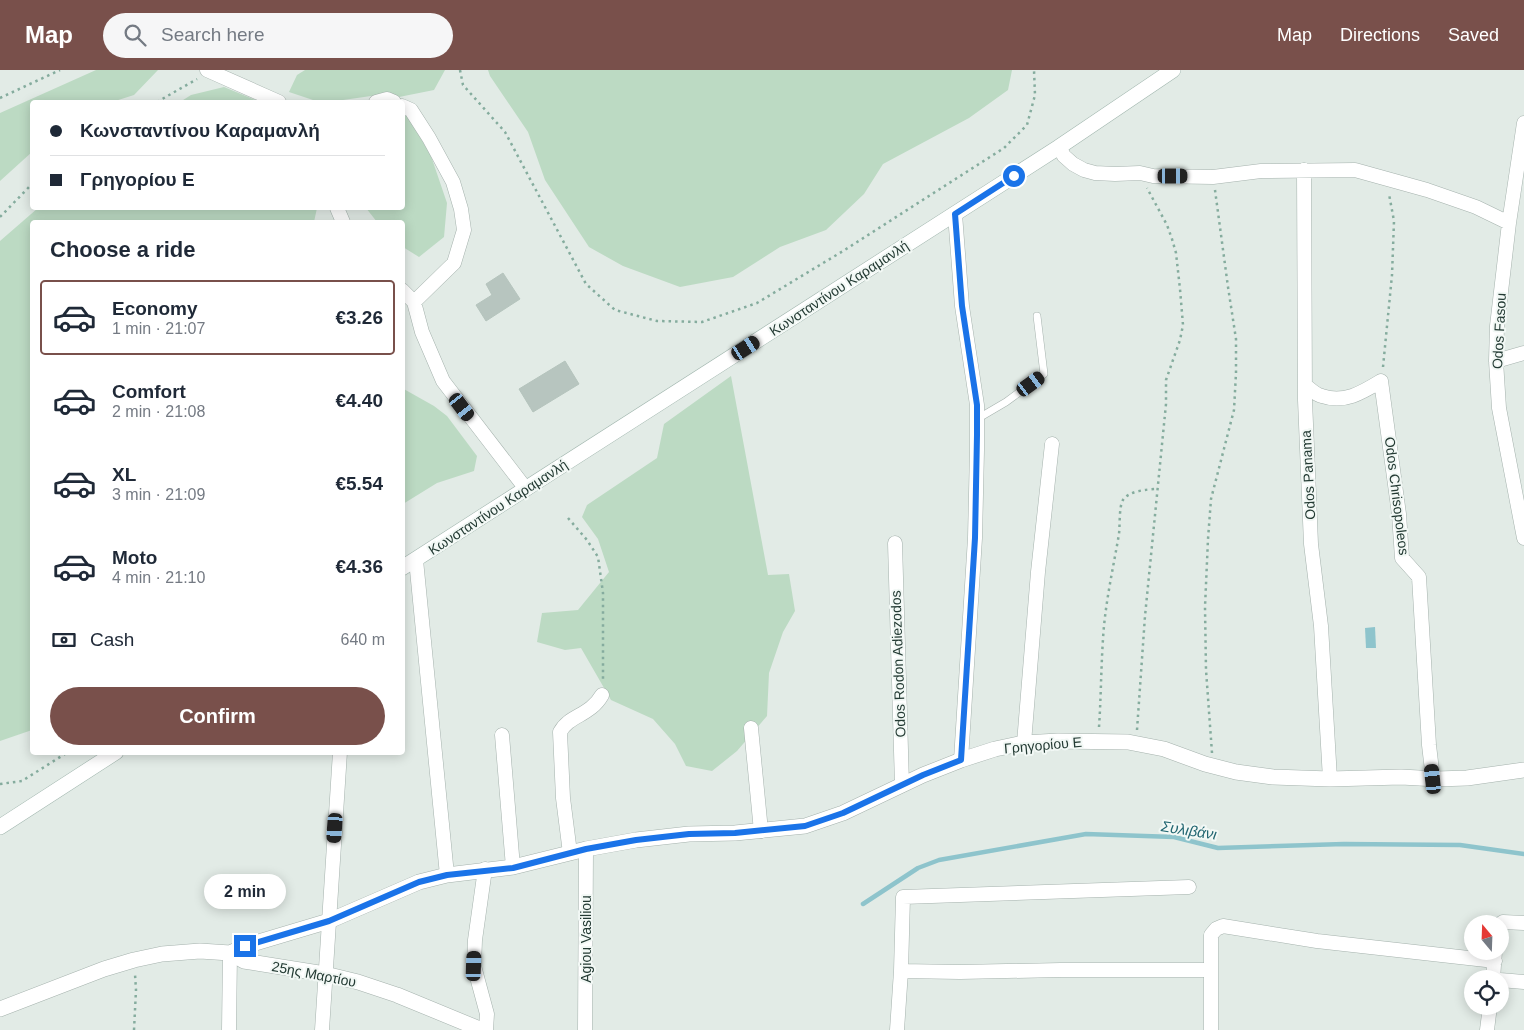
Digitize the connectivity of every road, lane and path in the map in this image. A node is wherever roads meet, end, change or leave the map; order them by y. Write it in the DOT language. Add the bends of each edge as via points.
graph roads {
  1 [pos="60,70"];
  2 [pos="460,70"];
  3 [pos="1034,70"];
  4 [pos="208,71"];
  5 [pos="1165,73"];
  6 [pos="0,98"];
  7 [pos="161,100"];
  8 [pos="275,100"];
  9 [pos="405,107"];
  10 [pos="1524,124"];
  11 [pos="1059,147"];
  12 [pos="1304,170"];
  13 [pos="1140,173"];
  14 [pos="1213,177"];
  15 [pos="1386,179"];
  16 [pos="30,186"];
  17 [pos="955,214"];
  18 [pos="0,217"];
  19 [pos="1509,223"];
  20 [pos="405,293"];
  21 [pos="414,302"];
  22 [pos="1037,316"];
  23 [pos="1524,353"];
  24 [pos="1496,361"];
  25 [pos="1381,381"];
  26 [pos="1305,386"];
  27 [pos="977,420"];
  28 [pos="1052,444"];
  29 [pos="526,489"];
  30 [pos="1158,489"];
  31 [pos="1522,510"];
  32 [pos="568,518"];
  33 [pos="1524,538"];
  34 [pos="895,543"];
  35 [pos="416,560"];
  36 [pos="405,566"];
  37 [pos="602,696"];
  38 [pos="751,728"];
  39 [pos="502,735"];
  40 [pos="1098,741"];
  41 [pos="1024,743"];
  42 [pos="1136,744"];
  43 [pos="63,755"];
  44 [pos="111,755"];
  45 [pos="340,755"];
  46 [pos="961,760"];
  47 [pos="1213,766"];
  48 [pos="1524,770"];
  49 [pos="1330,779"];
  50 [pos="1433,779"];
  51 [pos="0,784"];
  52 [pos="902,785"];
  53 [pos="0,827"];
  54 [pos="760,830"];
  55 [pos="586,849"];
  56 [pos="570,853"];
  57 [pos="513,868"];
  58 [pos="485,869"];
  59 [pos="447,875"];
  60 [pos="1189,887"];
  61 [pos="329,921"];
  62 [pos="1509,923"];
  63 [pos="1524,924"];
  64 [pos="230,953"];
  65 [pos="1464,953"];
  66 [pos="134,960"];
  67 [pos="901,970"];
  68 [pos="1211,970"];
  69 [pos="325,974"];
  70 [pos="1509,981"];
  71 [pos="1524,982"];
  72 [pos="0,1009"];
  73 [pos="1489,1015"];
  74 [pos="134,1030"];
  75 [pos="228,1030"];
  76 [pos="322,1030"];
  77 [pos="482,1030"];
  78 [pos="486,1030"];
  79 [pos="585,1030"];
  80 [pos="897,1030"];
  81 [pos="1211,1030"];
  82 [pos="1487,1030"];
  1 -- 6 [label="path"];
  2 -- 3 [label="path" via="463,85 505,132 586,284 615,310 657,321 702,322 757,303 1004,148 1027,125 1035,95"];
  4 -- 7 [label="path"];
  4 -- 8 [label="street"];
  5 -- 11 [label="street, Κωνσταντίνου Καραμανλή"];
  9 -- 21 [label="street" via="411,110 453,182 464,230 454,263"];
  10 -- 19 [label="street, Odos Fasou"];
  11 -- 13 [label="street" via="1064,156 1084,170"];
  11 -- 17 [label="street, Κωνσταντίνου Καραμανλή"];
  12 -- 14 [label="street"];
  12 -- 15 [label="street" via="1355,170"];
  12 -- 26 [label="street, Odos Panama"];
  13 -- 14 [label="street"];
  13 -- 30 [label="path" via="1172,239 1183,325 1166,380"];
  14 -- 47 [label="path" via="1236,339 1234,410 1212,499 1208,539 1206,670"];
  15 -- 19 [label="street" via="1476,207"];
  15 -- 25 [label="path" via="1394,221"];
  16 -- 18 [label="path"];
  17 -- 27 [label="street" via="962,306"];
  17 -- 29 [label="street, Κωνσταντίνου Καραμανλή"];
  19 -- 24 [label="street, Odos Fasou"];
  20 -- 21 [label="street"];
  21 -- 29 [label="street" via="422,332 443,380"];
  22 -- 27 [label="lane" via="1044,374"];
  23 -- 24 [label="street"];
  24 -- 31 [label="street, Odos Fasou" via="1499,408"];
  25 -- 26 [label="street" via="1354,396 1338,399 1321,396"];
  25 -- 50 [label="street, Odos Chrisopoleos" via="1402,558 1420,577"];
  26 -- 49 [label="street, Odos Panama" via="1312,544 1321,626"];
  27 -- 46 [label="street" via="975,538"];
  28 -- 41 [label="street"];
  29 -- 35 [label="street, Κωνσταντίνου Καραμανλή"];
  30 -- 40 [label="path" via="1128,494 1122,501 1103,638"];
  30 -- 42 [label="path"];
  31 -- 33 [label="street, Odos Fasou"];
  32 -- 37 [label="path" via="598,557 602,592"];
  34 -- 52 [label="street, Odos Rodon Adiezodos"];
  35 -- 36 [label="street, Κωνσταντίνου Καραμανλή"];
  35 -- 59 [label="street"];
  37 -- 56 [label="street" via="583,715 564,724 560,732"];
  38 -- 54 [label="street"];
  39 -- 57 [label="street"];
  40 -- 41 [label="street, Γρηγορίου Ε"];
  40 -- 42 [label="street, Γρηγορίου Ε"];
  41 -- 46 [label="street, Γρηγορίου Ε"];
  42 -- 47 [label="street, Γρηγορίου Ε" via="1164,749"];
  43 -- 51 [label="path" via="22,780"];
  44 -- 53 [label="street"];
  45 -- 61 [label="street"];
  46 -- 52 [label="street, Γρηγορίου Ε"];
  47 -- 49 [label="street, Γρηγορίου Ε" via="1236,772"];
  48 -- 50 [label="street, Γρηγορίου Ε"];
  49 -- 50 [label="street, Γρηγορίου Ε"];
  52 -- 54 [label="street, Γρηγορίου Ε" via="843,813 805,826"];
  54 -- 55 [label="street, Γρηγορίου Ε" via="671,836"];
  55 -- 56 [label="street, Γρηγορίου Ε"];
  55 -- 79 [label="street, Agiou Vasiliou"];
  56 -- 57 [label="street, Γρηγορίου Ε"];
  57 -- 58 [label="street, Γρηγορίου Ε"];
  58 -- 59 [label="street, Γρηγορίου Ε"];
  58 -- 78 [label="street" via="474,966 487,1014"];
  59 -- 61 [label="street, Γρηγορίου Ε" via="419,882"];
  60 -- 67 [label="street" via="903,897"];
  61 -- 64 [label="street, Γρηγορίου Ε"];
  61 -- 69 [label="street"];
  62 -- 63 [label="street"];
  64 -- 66 [label="street, 25ης Μαρτίου" via="171,953"];
  64 -- 69 [label="street, 25ης Μαρτίου" via="244,961"];
  64 -- 75 [label="street"];
  65 -- 68 [label="street" via="1317,941 1223,926 1211,935"];
  66 -- 72 [label="street, 25ης Μαρτίου"];
  66 -- 74 [label="path"];
  67 -- 68 [label="street"];
  67 -- 80 [label="street"];
  68 -- 81 [label="street"];
  69 -- 76 [label="street"];
  69 -- 77 [label="street, 25ης Μαρτίου" via="397,995"];
  70 -- 71 [label="street"];
  73 -- 82 [label="street"];
}
